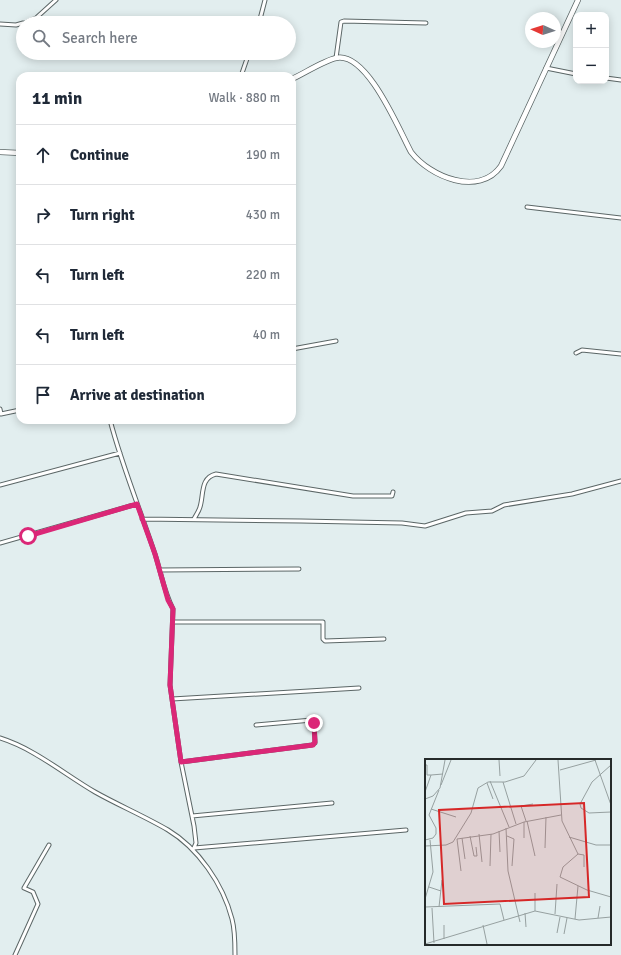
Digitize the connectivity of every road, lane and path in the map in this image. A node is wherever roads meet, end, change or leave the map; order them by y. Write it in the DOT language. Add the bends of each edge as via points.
graph roads {
  1 [pos="56,0"];
  2 [pos="265,0"];
  3 [pos="578,0"];
  4 [pos="38,16"];
  5 [pos="261,16"];
  6 [pos="426,23"];
  7 [pos="0,24"];
  8 [pos="16,25"];
  9 [pos="336,58"];
  10 [pos="247,60"];
  11 [pos="546,68"];
  12 [pos="242,72"];
  13 [pos="573,73"];
  14 [pos="296,78"];
  15 [pos="609,78"];
  16 [pos="621,80"];
  17 [pos="0,152"];
  18 [pos="16,153"];
  19 [pos="527,207"];
  20 [pos="621,218"];
  21 [pos="336,341"];
  22 [pos="296,348"];
  23 [pos="576,353"];
  24 [pos="621,354"];
  25 [pos="0,409"];
  26 [pos="16,411"];
  27 [pos="111,424"];
  28 [pos="120,453"];
  29 [pos="621,481"];
  30 [pos="0,485"];
  31 [pos="393,492"];
  32 [pos="137,504"];
  33 [pos="142,518"];
  34 [pos="194,519"];
  35 [pos="0,544"];
  36 [pos="299,569"];
  37 [pos="160,570"];
  38 [pos="173,622"];
  39 [pos="384,639"];
  40 [pos="359,688"];
  41 [pos="172,699"];
  42 [pos="256,725"];
  43 [pos="0,738"];
  44 [pos="181,762"];
  45 [pos="332,803"];
  46 [pos="192,816"];
  47 [pos="406,830"];
  48 [pos="50,846"];
  49 [pos="194,849"];
  50 [pos="15,955"];
  51 [pos="235,955"];
  1 -- 4 [label="street"];
  2 -- 5 [label="street"];
  3 -- 11 [label="street"];
  6 -- 9 [label="street" via="341,22"];
  7 -- 8 [label="street"];
  9 -- 11 [label="street" via="352,60 369,76 419,162 437,174 465,181 482,180 497,173"];
  9 -- 14 [label="street"];
  10 -- 12 [label="street"];
  11 -- 13 [label="street"];
  15 -- 16 [label="street"];
  17 -- 18 [label="street"];
  19 -- 20 [label="street"];
  21 -- 22 [label="street"];
  23 -- 24 [label="street" via="582,350"];
  25 -- 26 [label="street" via="1,414"];
  27 -- 28 [label="street"];
  28 -- 30 [label="street"];
  28 -- 32 [label="street"];
  29 -- 34 [label="street" via="572,494 466,513 425,526 402,523"];
  31 -- 34 [label="street" via="392,496 353,496 216,474 205,480 200,508"];
  32 -- 33 [label="street"];
  32 -- 35 [label="street"];
  33 -- 34 [label="street"];
  33 -- 37 [label="street"];
  36 -- 37 [label="street"];
  37 -- 38 [label="street" via="173,609"];
  38 -- 39 [label="street" via="323,622 325,641"];
  38 -- 41 [label="street" via="170,685"];
  40 -- 41 [label="street"];
  41 -- 44 [label="street"];
  42 -- 44 [label="street" via="310,720 314,723 315,743"];
  43 -- 49 [label="street" via="27,749 96,792 168,830"];
  44 -- 46 [label="street"];
  45 -- 46 [label="street"];
  46 -- 49 [label="street" via="196,839"];
  47 -- 49 [label="street"];
  48 -- 50 [label="street" via="24,888 33,892 38,904"];
  49 -- 51 [label="street" via="212,874 228,904 233,920"];
}
